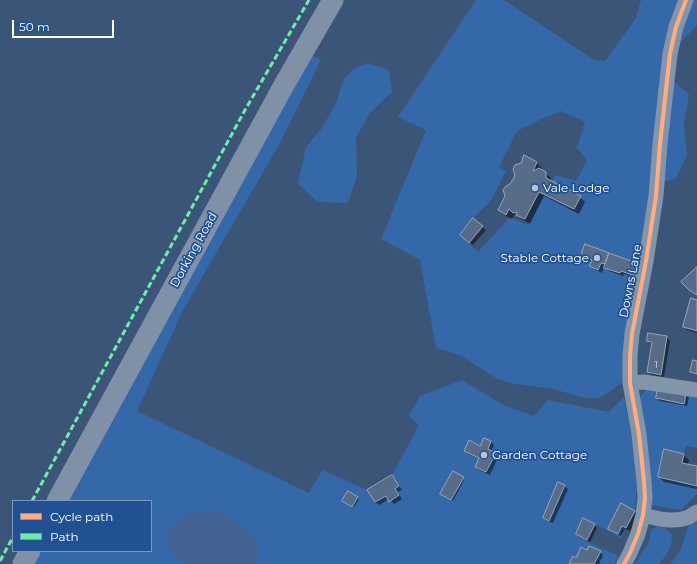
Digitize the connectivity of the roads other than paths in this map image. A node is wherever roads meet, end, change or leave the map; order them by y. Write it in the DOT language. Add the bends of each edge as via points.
graph roads {
  1 [pos="333,0"];
  2 [pos="686,0"];
  3 [pos="630,383"];
  4 [pos="697,390"];
  5 [pos="58,500"];
  6 [pos="697,512"];
  7 [pos="643,515"];
  8 [pos="29,552"];
  9 [pos="22,564"];
  10 [pos="624,564"];
  1 -- 5 [label="main road, Dorking Road"];
  2 -- 3 [label="street, Downs Lane" via="670,54 656,196 632,334"];
  3 -- 4 [label="street" via="644,382"];
  3 -- 7 [label="street, Downs Lane" via="644,481"];
  6 -- 7 [label="street" via="676,520"];
  7 -- 10 [label="street, Downs Lane" via="638,534"];
  8 -- 9 [label="main road"];
}
